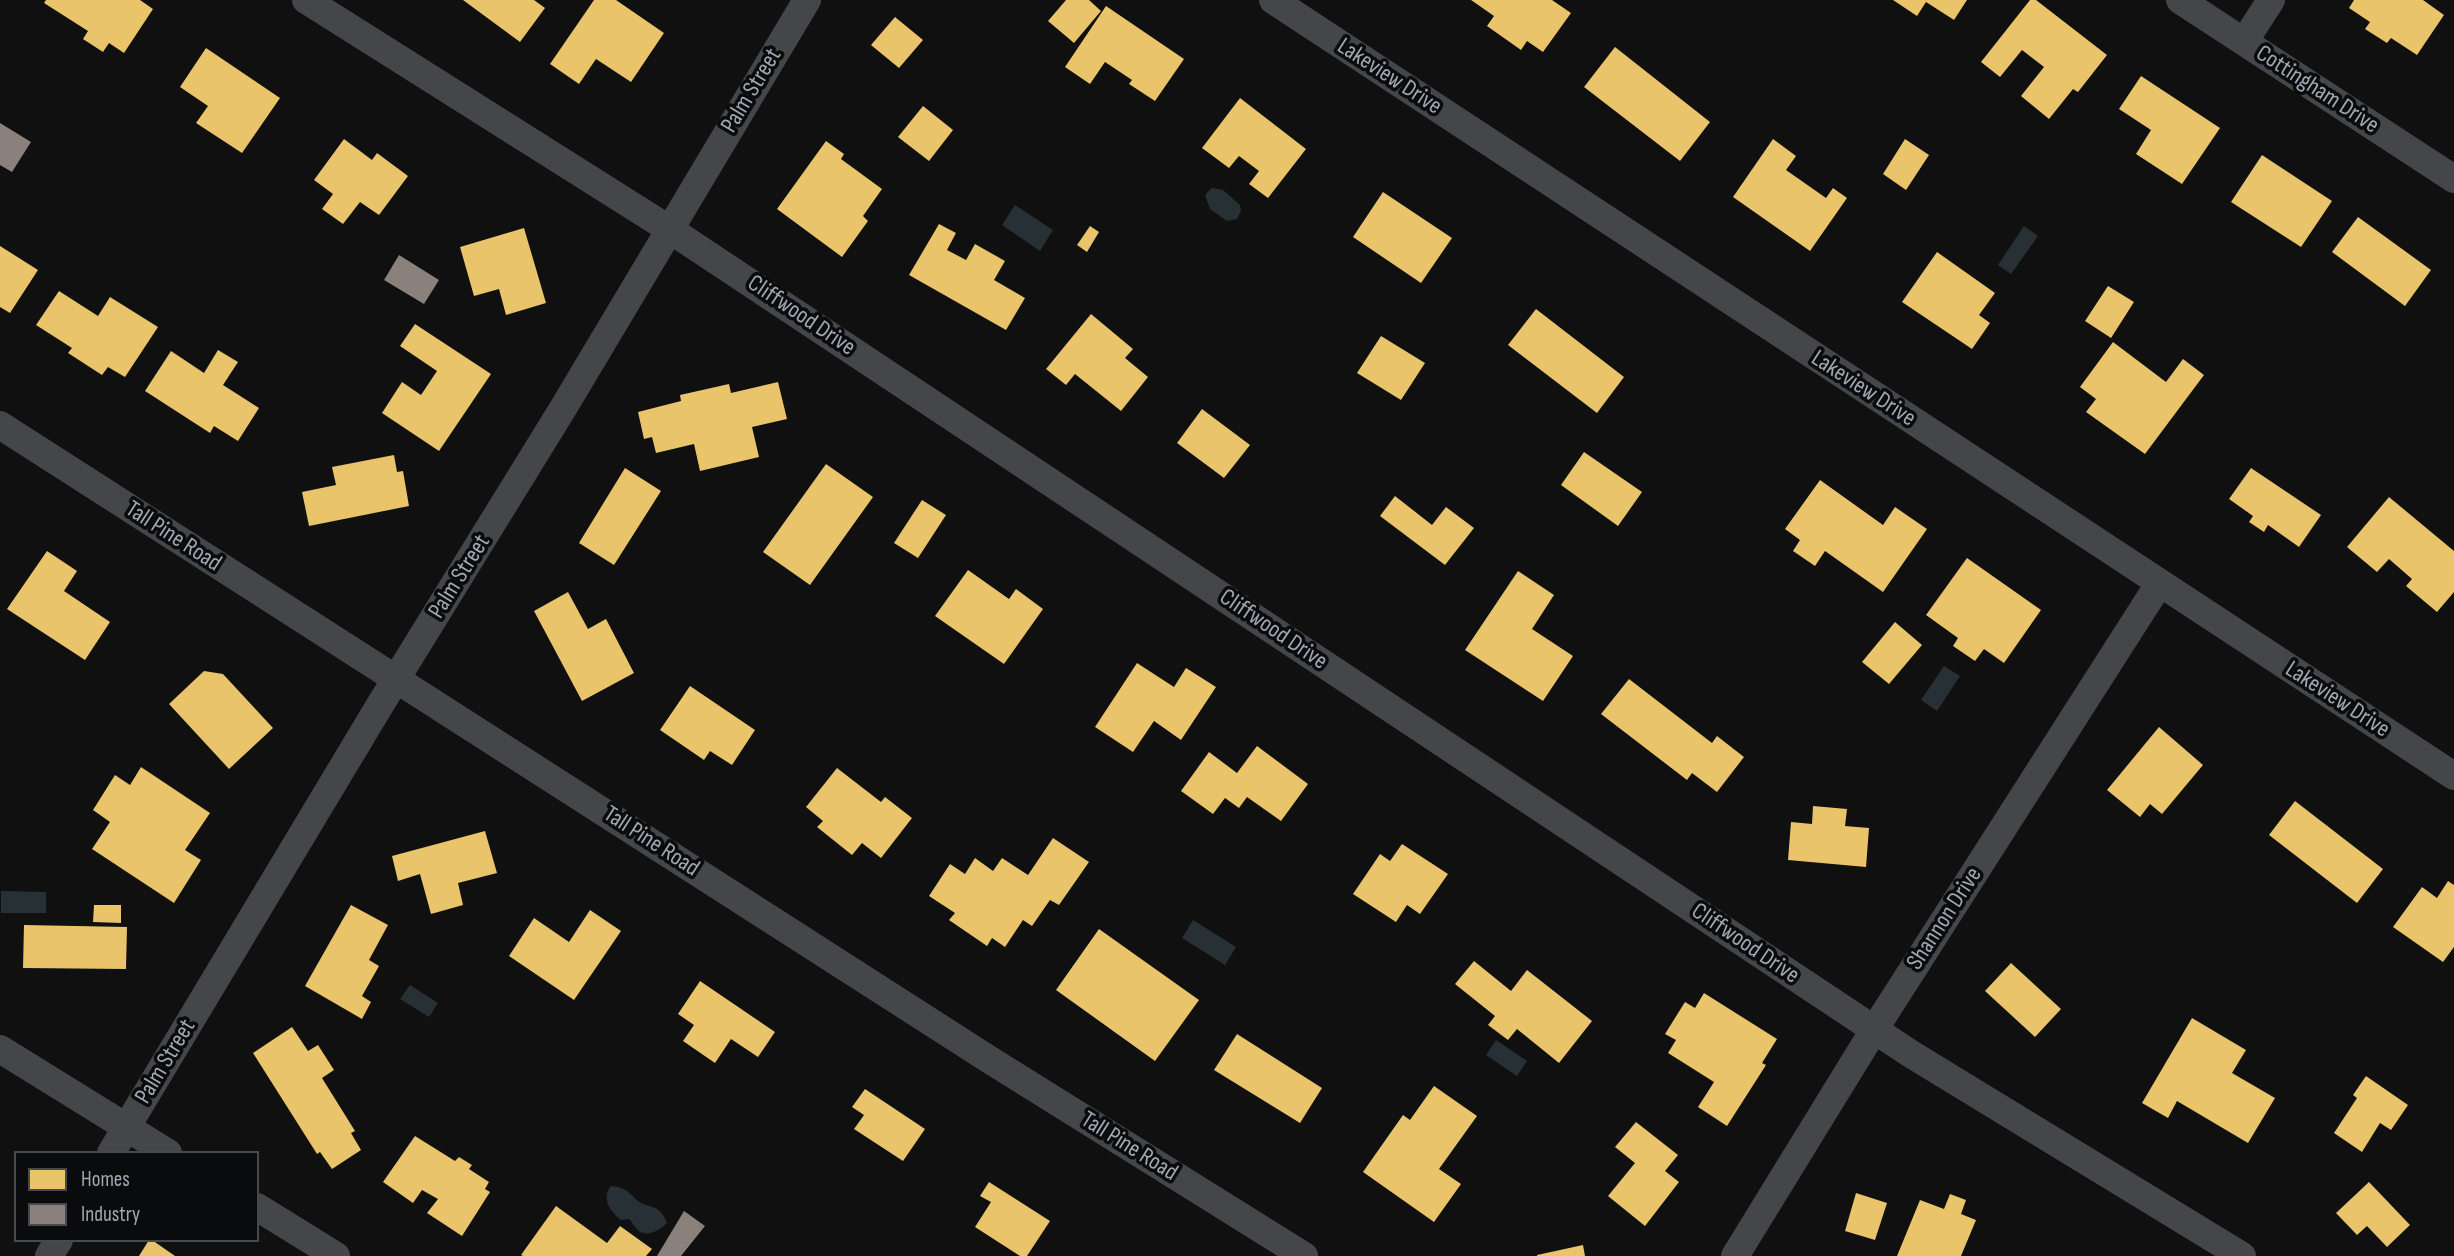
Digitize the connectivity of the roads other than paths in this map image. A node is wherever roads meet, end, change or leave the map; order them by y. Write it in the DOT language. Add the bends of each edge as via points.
graph roads {
  1 [pos="306,0"];
  2 [pos="807,0"];
  3 [pos="1273,0"];
  4 [pos="2180,0"];
  5 [pos="2271,0"];
  6 [pos="2244,42"];
  7 [pos="2454,178"];
  8 [pos="669,229"];
  9 [pos="0,425"];
  10 [pos="2159,584"];
  11 [pos="396,678"];
  12 [pos="2454,776"];
  13 [pos="1874,1030"];
  14 [pos="0,1049"];
  15 [pos="127,1128"];
  16 [pos="112,1151"];
  17 [pos="165,1151"];
  18 [pos="259,1209"];
  19 [pos="336,1256"];
  20 [pos="1304,1256"];
  21 [pos="1735,1256"];
  22 [pos="2242,1256"];
  1 -- 8 [label="street, Cliffwood Drive"];
  2 -- 8 [label="street, Palm Street"];
  3 -- 10 [label="street, Lakeview Drive"];
  4 -- 6 [label="street, Cottingham Drive"];
  5 -- 6 [label="street"];
  6 -- 7 [label="street, Cottingham Drive"];
  8 -- 11 [label="street, Palm Street"];
  8 -- 13 [label="street, Cliffwood Drive"];
  9 -- 11 [label="street, Tall Pine Road"];
  10 -- 12 [label="street, Lakeview Drive"];
  10 -- 13 [label="street, Shannon Drive"];
  11 -- 15 [label="street, Palm Street"];
  11 -- 20 [label="street, Tall Pine Road"];
  13 -- 21 [label="street, Shannon Drive"];
  13 -- 22 [label="street, Cliffwood Drive"];
  14 -- 15 [label="street"];
  15 -- 16 [label="street, Palm Street"];
  15 -- 17 [label="street"];
  18 -- 19 [label="street"];
}
